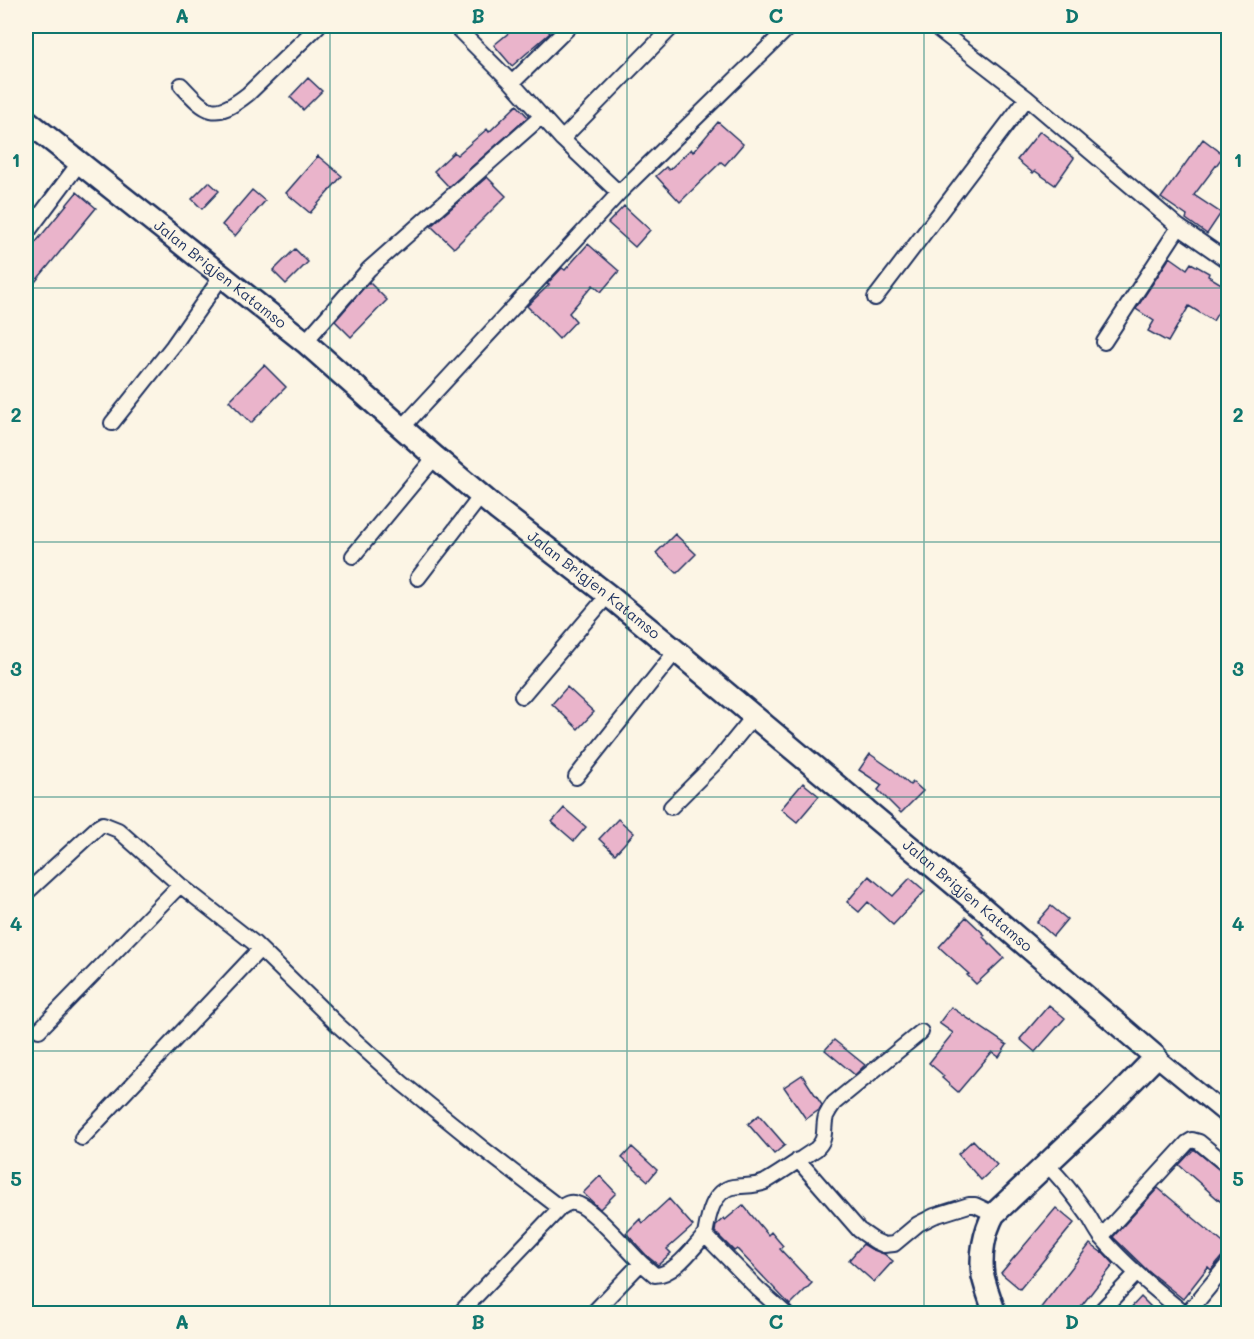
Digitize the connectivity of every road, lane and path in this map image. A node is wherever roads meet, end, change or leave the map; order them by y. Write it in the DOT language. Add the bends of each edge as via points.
graph roads {
  1 [pos="318,26"];
  2 [pos="455,26"];
  3 [pos="570,26"];
  4 [pos="672,26"];
  5 [pos="790,26"];
  6 [pos="934,26"];
  7 [pos="512,83"];
  8 [pos="181,85"];
  9 [pos="1027,98"];
  10 [pos="542,116"];
  11 [pos="26,120"];
  12 [pos="562,139"];
  13 [pos="80,162"];
  14 [pos="619,193"];
  15 [pos="1179,226"];
  16 [pos="26,234"];
  17 [pos="1228,261"];
  18 [pos="222,276"];
  19 [pos="875,298"];
  20 [pos="305,342"];
  21 [pos="1104,342"];
  22 [pos="112,423"];
  23 [pos="401,429"];
  24 [pos="435,457"];
  25 [pos="481,496"];
  26 [pos="353,556"];
  27 [pos="418,579"];
  28 [pos="608,595"];
  29 [pos="676,651"];
  30 [pos="522,696"];
  31 [pos="754,716"];
  32 [pos="576,777"];
  33 [pos="671,807"];
  34 [pos="180,885"];
  35 [pos="26,893"];
  36 [pos="260,949"];
  37 [pos="39,1030"];
  38 [pos="921,1032"];
  39 [pos="1156,1057"];
  40 [pos="1228,1116"];
  41 [pos="82,1138"];
  42 [pos="798,1160"];
  43 [pos="1047,1165"];
  44 [pos="1228,1166"];
  45 [pos="560,1208"];
  46 [pos="994,1214"];
  47 [pos="705,1235"];
  48 [pos="1101,1237"];
  49 [pos="641,1263"];
  50 [pos="1228,1264"];
  51 [pos="1136,1275"];
  52 [pos="459,1314"];
  53 [pos="592,1314"];
  54 [pos="786,1314"];
  55 [pos="995,1314"];
  56 [pos="1098,1314"];
  57 [pos="1186,1314"];
  1 -- 8 [label="street" via="248,94 227,108 208,110"];
  2 -- 7 [label="street"];
  3 -- 7 [label="street"];
  4 -- 12 [label="street"];
  5 -- 14 [label="street"];
  6 -- 9 [label="street"];
  7 -- 10 [label="street"];
  9 -- 15 [label="street"];
  9 -- 19 [label="street"];
  10 -- 12 [label="street"];
  10 -- 20 [label="street" via="369,269"];
  11 -- 13 [label="main road, Jalan Brigjen Katamso"];
  12 -- 14 [label="street"];
  13 -- 16 [label="street"];
  13 -- 18 [label="main road, Jalan Brigjen Katamso"];
  14 -- 23 [label="street"];
  15 -- 17 [label="street"];
  15 -- 21 [label="street"];
  18 -- 20 [label="main road, Jalan Brigjen Katamso"];
  18 -- 22 [label="street"];
  20 -- 23 [label="main road, Jalan Brigjen Katamso"];
  23 -- 24 [label="main road, Jalan Brigjen Katamso"];
  24 -- 25 [label="main road, Jalan Brigjen Katamso"];
  24 -- 26 [label="street"];
  25 -- 27 [label="street"];
  25 -- 28 [label="main road, Jalan Brigjen Katamso"];
  28 -- 29 [label="main road, Jalan Brigjen Katamso"];
  28 -- 30 [label="street"];
  29 -- 31 [label="main road, Jalan Brigjen Katamso"];
  29 -- 32 [label="street"];
  31 -- 33 [label="street" via="718,760"];
  31 -- 39 [label="main road, Jalan Brigjen Katamso"];
  34 -- 35 [label="street" via="118,830 103,824"];
  34 -- 36 [label="street"];
  34 -- 37 [label="street"];
  36 -- 41 [label="street"];
  36 -- 45 [label="street" via="402,1083"];
  38 -- 42 [label="street" via="834,1103 826,1115 822,1144"];
  39 -- 40 [label="street"];
  39 -- 43 [label="main road"];
  42 -- 46 [label="street" via="859,1230 884,1245 894,1244 934,1216 969,1205"];
  42 -- 47 [label="street" via="763,1183 725,1189 712,1205"];
  43 -- 46 [label="main road"];
  43 -- 48 [label="street" via="1073,1194"];
  44 -- 48 [label="street" via="1192,1140"];
  45 -- 49 [label="street" via="568,1203 581,1205"];
  45 -- 52 [label="street"];
  46 -- 55 [label="main road" via="983,1262"];
  47 -- 49 [label="street" via="662,1275 655,1275"];
  47 -- 54 [label="street"];
  48 -- 51 [label="street"];
  49 -- 53 [label="street"];
  50 -- 57 [label="street"];
  51 -- 56 [label="street"];
  51 -- 57 [label="street"];
}
